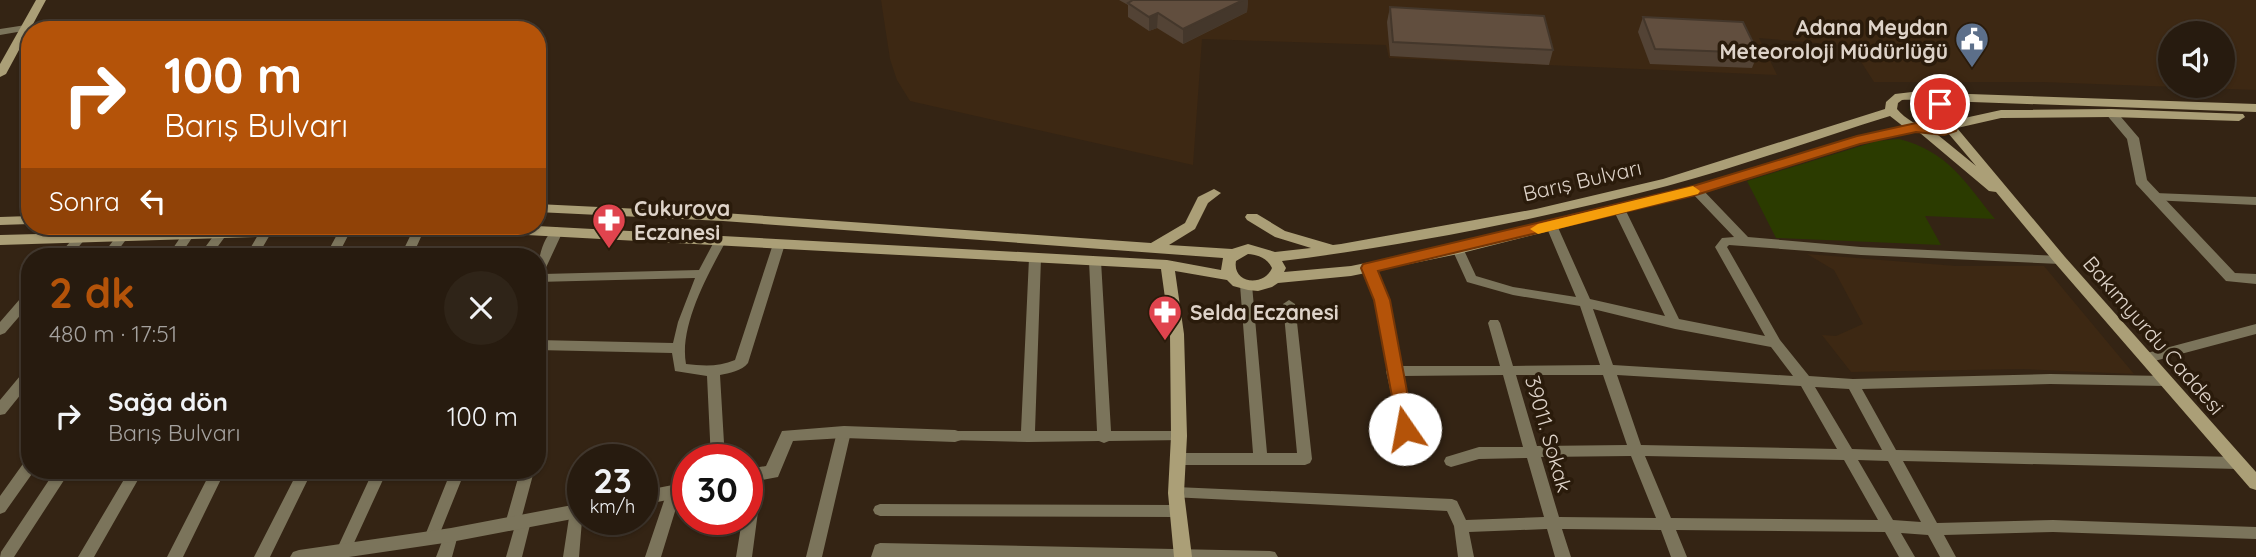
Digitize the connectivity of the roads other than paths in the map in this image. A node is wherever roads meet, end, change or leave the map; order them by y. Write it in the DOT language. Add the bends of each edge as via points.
graph roads {
  1 [pos="41,0"];
  2 [pos="30,21"];
  3 [pos="21,29"];
  4 [pos="0,32"];
  5 [pos="21,37"];
  6 [pos="0,74"];
  7 [pos="1922,97"];
  8 [pos="2198,105"];
  9 [pos="2256,108"];
  10 [pos="1892,111"];
  11 [pos="2111,113"];
  12 [pos="2208,116"];
  13 [pos="2256,117"];
  14 [pos="1953,126"];
  15 [pos="1919,129"];
  16 [pos="1696,190"];
  17 [pos="1214,193"];
  18 [pos="2155,197"];
  19 [pos="2256,201"];
  20 [pos="546,208"];
  21 [pos="1619,209"];
  22 [pos="2022,212"];
  23 [pos="1252,217"];
  24 [pos="21,220"];
  25 [pos="0,221"];
  26 [pos="1552,226"];
  27 [pos="546,231"];
  28 [pos="557,231"];
  29 [pos="188,235"];
  30 [pos="122,237"];
  31 [pos="80,238"];
  32 [pos="0,240"];
  33 [pos="1745,240"];
  34 [pos="720,241"];
  35 [pos="779,244"];
  36 [pos="1155,247"];
  37 [pos="71,248"];
  38 [pos="114,248"];
  39 [pos="179,248"];
  40 [pos="1458,249"];
  41 [pos="1331,250"];
  42 [pos="1234,254"];
  43 [pos="546,256"];
  44 [pos="1273,257"];
  45 [pos="1035,258"];
  46 [pos="2060,260"];
  47 [pos="1095,261"];
  48 [pos="1167,265"];
  49 [pos="1369,268"];
  50 [pos="702,274"];
  51 [pos="546,276"];
  52 [pos="1230,276"];
  53 [pos="1275,278"];
  54 [pos="2256,279"];
  55 [pos="1246,285"];
  56 [pos="1585,303"];
  57 [pos="1289,304"];
  58 [pos="21,305"];
  59 [pos="18,308"];
  60 [pos="0,309"];
  61 [pos="1494,323"];
  62 [pos="1675,324"];
  63 [pos="2256,329"];
  64 [pos="0,330"];
  65 [pos="1775,343"];
  66 [pos="546,345"];
  67 [pos="676,348"];
  68 [pos="2147,358"];
  69 [pos="1393,370"];
  70 [pos="1508,370"];
  71 [pos="1609,370"];
  72 [pos="713,371"];
  73 [pos="1805,381"];
  74 [pos="2166,381"];
  75 [pos="21,384"];
  76 [pos="1853,384"];
  77 [pos="0,410"];
  78 [pos="1405,429"];
  79 [pos="844,432"];
  80 [pos="955,436"];
  81 [pos="1179,436"];
  82 [pos="1028,437"];
  83 [pos="1104,438"];
  84 [pos="717,444"];
  85 [pos="1636,450"];
  86 [pos="1532,452"];
  87 [pos="1846,453"];
  88 [pos="1892,454"];
  89 [pos="1178,459"];
  90 [pos="1260,459"];
  91 [pos="1451,461"];
  92 [pos="2238,463"];
  93 [pos="763,473"];
  94 [pos="21,478"];
  95 [pos="58,479"];
  96 [pos="131,479"];
  97 [pos="214,479"];
  98 [pos="301,479"];
  99 [pos="376,479"];
  100 [pos="455,479"];
  101 [pos="526,479"];
  102 [pos="2256,483"];
  103 [pos="1176,493"];
  104 [pos="0,508"];
  105 [pos="880,510"];
  106 [pos="1178,511"];
  107 [pos="672,512"];
  108 [pos="567,513"];
  109 [pos="518,522"];
  110 [pos="1553,523"];
  111 [pos="1666,524"];
  112 [pos="1461,526"];
  113 [pos="1890,526"];
  114 [pos="1932,529"];
  115 [pos="2256,533"];
  116 [pos="451,535"];
  117 [pos="575,535"];
  118 [pos="746,535"];
  119 [pos="431,538"];
  120 [pos="343,551"];
  121 [pos="366,552"];
  122 [pos="1183,556"];
  123 [pos="6,557"];
  124 [pos="86,557"];
  125 [pos="175,557"];
  126 [pos="262,557"];
  127 [pos="299,557"];
  128 [pos="444,557"];
  129 [pos="514,557"];
  130 [pos="571,557"];
  131 [pos="653,557"];
  132 [pos="744,557"];
  133 [pos="814,557"];
  134 [pos="879,557"];
  135 [pos="1270,557"];
  136 [pos="1466,557"];
  137 [pos="1563,557"];
  138 [pos="1679,557"];
  139 [pos="1906,557"];
  140 [pos="1948,557"];
  1 -- 2 [label="main road"];
  3 -- 4 [label="street"];
  5 -- 6 [label="main road"];
  7 -- 8 [label="main road, Barış Bulvarı"];
  7 -- 10 [label="main road, Barış Bulvarı" via="1899,97 1892,102"];
  7 -- 14 [label="main road" via="1948,108"];
  8 -- 9 [label="main road, Barış Bulvarı"];
  8 -- 12 [label="main road"];
  10 -- 15 [label="main road"];
  10 -- 41 [label="main road, Barış Bulvarı" via="1666,183 1536,213"];
  11 -- 12 [label="main road, Barış Bulvarı"];
  11 -- 14 [label="main road, Barış Bulvarı" via="2001,114"];
  11 -- 18 [label="street" via="2133,138 2141,181"];
  12 -- 13 [label="main road, Barış Bulvarı"];
  14 -- 15 [label="main road, Barış Bulvarı" via="1944,131"];
  14 -- 22 [label="main road, Bakımyurdu Caddesi"];
  15 -- 16 [label="main road, Barış Bulvarı" via="1857,140"];
  15 -- 22 [label="main road, Bakımyurdu Caddesi"];
  16 -- 21 [label="main road, Barış Bulvarı"];
  16 -- 33 [label="street"];
  17 -- 36 [label="main road" via="1203,200 1190,226"];
  18 -- 19 [label="street"];
  18 -- 54 [label="street" via="2231,278"];
  20 -- 36 [label="main road"];
  21 -- 26 [label="main road, Barış Bulvarı"];
  21 -- 62 [label="street"];
  22 -- 46 [label="main road, Bakımyurdu Caddesi"];
  23 -- 41 [label="main road" via="1280,234"];
  24 -- 25 [label="main road"];
  26 -- 40 [label="main road, Barış Bulvarı"];
  26 -- 56 [label="street"];
  27 -- 28 [label="main road"];
  28 -- 34 [label="main road"];
  28 -- 43 [label="street"];
  29 -- 30 [label="main road"];
  29 -- 39 [label="street"];
  30 -- 31 [label="main road"];
  30 -- 38 [label="street"];
  31 -- 32 [label="main road"];
  31 -- 37 [label="street"];
  33 -- 46 [label="street" via="1779,246"];
  33 -- 65 [label="street" via="1726,241 1721,247"];
  34 -- 35 [label="main road"];
  34 -- 50 [label="street"];
  35 -- 45 [label="main road"];
  35 -- 72 [label="street" via="741,363"];
  36 -- 42 [label="main road"];
  40 -- 49 [label="main road, Barış Bulvarı"];
  40 -- 56 [label="street" via="1471,279 1487,286"];
  41 -- 44 [label="main road, Barış Bulvarı"];
  42 -- 44 [label="main road" via="1255,250"];
  42 -- 52 [label="main road" via="1226,264"];
  44 -- 53 [label="main road" via="1279,268"];
  45 -- 47 [label="main road"];
  45 -- 82 [label="street"];
  46 -- 68 [label="main road, Bakımyurdu Caddesi"];
  47 -- 48 [label="main road"];
  47 -- 83 [label="street"];
  48 -- 52 [label="main road"];
  48 -- 81 [label="main road" via="1177,334"];
  49 -- 53 [label="main road, Barış Bulvarı"];
  49 -- 69 [label="street" via="1382,300"];
  50 -- 51 [label="street"];
  50 -- 67 [label="street"];
  52 -- 55 [label="main road"];
  53 -- 55 [label="main road" via="1261,285"];
  55 -- 90 [label="street"];
  56 -- 62 [label="street"];
  56 -- 71 [label="street"];
  57 -- 90 [label="street" via="1305,459"];
  58 -- 59 [label="street"];
  59 -- 60 [label="street"];
  59 -- 64 [label="street"];
  61 -- 70 [label="street, 39011. Sokak"];
  62 -- 65 [label="street"];
  63 -- 68 [label="street"];
  65 -- 73 [label="street"];
  66 -- 67 [label="street"];
  67 -- 72 [label="street" via="680,368"];
  68 -- 74 [label="main road, Bakımyurdu Caddesi"];
  69 -- 70 [label="street"];
  69 -- 78 [label="street"];
  70 -- 71 [label="street"];
  70 -- 86 [label="street, 39011. Sokak"];
  71 -- 73 [label="street"];
  71 -- 85 [label="street"];
  72 -- 84 [label="street"];
  73 -- 76 [label="street"];
  73 -- 87 [label="street"];
  74 -- 76 [label="street"];
  74 -- 92 [label="main road, Bakımyurdu Caddesi"];
  75 -- 77 [label="street"];
  76 -- 88 [label="street"];
  79 -- 80 [label="street"];
  79 -- 93 [label="street" via="788,435 772,472"];
  79 -- 133 [label="street"];
  80 -- 82 [label="street"];
  81 -- 83 [label="street"];
  81 -- 89 [label="main road"];
  82 -- 83 [label="street"];
  85 -- 86 [label="street"];
  85 -- 87 [label="street"];
  85 -- 111 [label="street"];
  86 -- 91 [label="street" via="1479,453"];
  86 -- 110 [label="street, 39011. Sokak"];
  87 -- 88 [label="street"];
  87 -- 113 [label="street"];
  88 -- 92 [label="street"];
  88 -- 114 [label="street"];
  89 -- 90 [label="street"];
  89 -- 103 [label="main road"];
  92 -- 102 [label="main road, Bakımyurdu Caddesi"];
  94 -- 104 [label="street"];
  95 -- 123 [label="street"];
  96 -- 124 [label="street"];
  97 -- 125 [label="street"];
  98 -- 126 [label="street"];
  99 -- 120 [label="street"];
  100 -- 119 [label="street"];
  101 -- 109 [label="street"];
  103 -- 106 [label="main road"];
  103 -- 112 [label="street" via="1451,505"];
  105 -- 106 [label="street"];
  106 -- 122 [label="main road"];
  107 -- 131 [label="street"];
  108 -- 109 [label="street"];
  109 -- 116 [label="street"];
  109 -- 129 [label="street"];
  110 -- 111 [label="street"];
  110 -- 112 [label="street"];
  110 -- 137 [label="street, 39011. Sokak"];
  111 -- 113 [label="street"];
  111 -- 138 [label="street"];
  112 -- 136 [label="street"];
  113 -- 114 [label="street"];
  113 -- 139 [label="street"];
  114 -- 115 [label="street" via="2053,526"];
  114 -- 140 [label="street"];
  116 -- 119 [label="street"];
  116 -- 128 [label="street"];
  117 -- 130 [label="street"];
  118 -- 132 [label="street"];
  119 -- 121 [label="street"];
  120 -- 121 [label="street"];
  120 -- 127 [label="street"];
  122 -- 134 [label="street" via="880,549"];
  122 -- 135 [label="street"];
}
